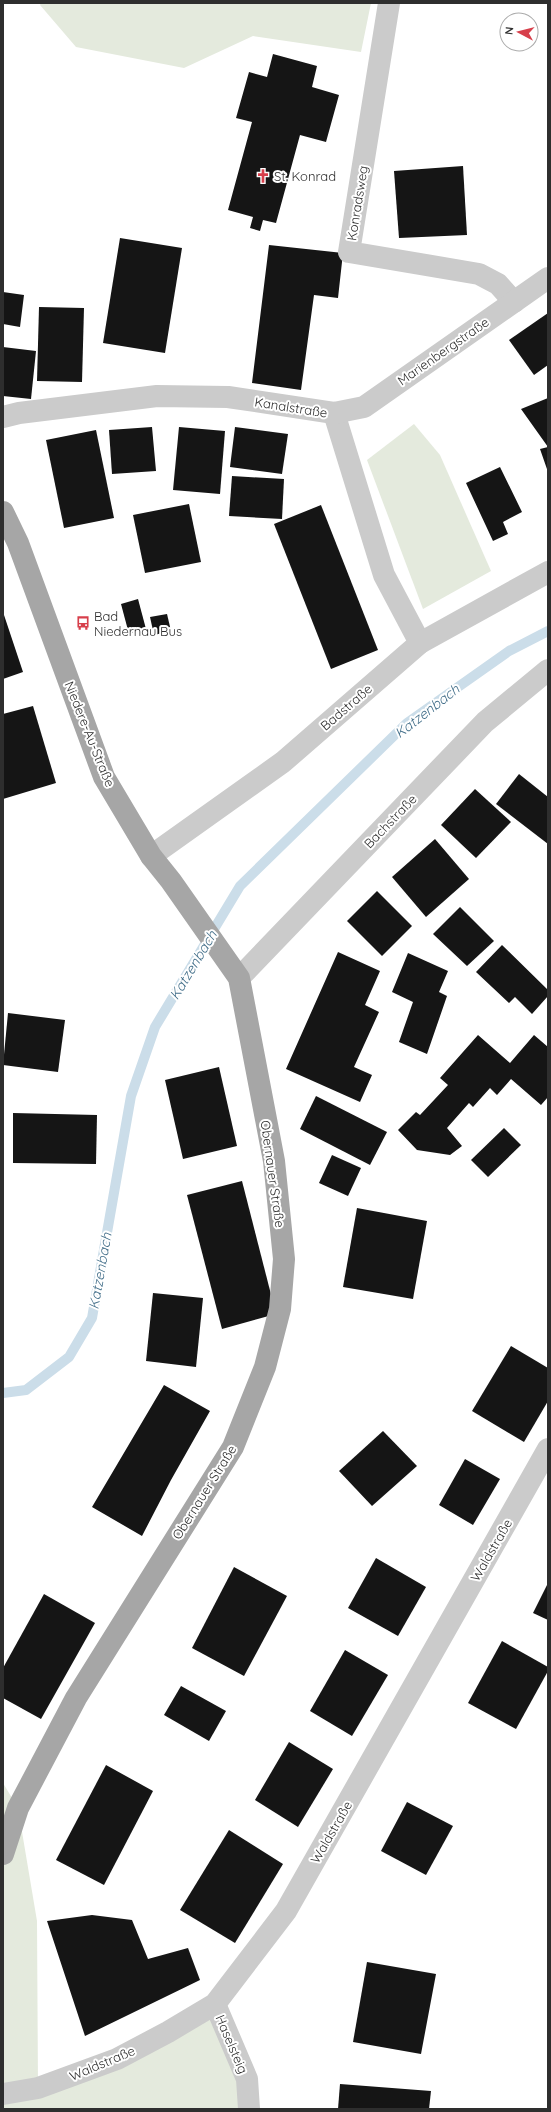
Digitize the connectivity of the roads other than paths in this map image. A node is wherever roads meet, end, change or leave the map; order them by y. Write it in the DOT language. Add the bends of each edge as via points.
graph roads {
  1 [pos="389,3"];
  2 [pos="548,278"];
  3 [pos="514,302"];
  4 [pos="334,413"];
  5 [pos="3,417"];
  6 [pos="3,512"];
  7 [pos="548,572"];
  8 [pos="420,643"];
  9 [pos="548,670"];
  10 [pos="151,856"];
  11 [pos="239,978"];
  12 [pos="548,1449"];
  13 [pos="3,1854"];
  14 [pos="215,2004"];
  15 [pos="3,2094"];
  16 [pos="249,2109"];
  1 -- 3 [label="street, Konradsweg" via="349,252 479,274 498,284"];
  2 -- 3 [label="street, Marienbergstraße"];
  3 -- 4 [label="street, Marienbergstraße" via="364,407"];
  4 -- 5 [label="street, Kanalstraße" via="228,397 157,396"];
  4 -- 8 [label="street, Kanalstraße" via="384,575"];
  6 -- 10 [label="main road, Niedere-Au-Straße" via="18,543 104,777"];
  7 -- 8 [label="street, Badstraße"];
  8 -- 10 [label="street, Badstraße" via="282,762"];
  9 -- 11 [label="street, Bachstraße" via="485,722"];
  10 -- 11 [label="main road, Niedere-Au-Straße"];
  11 -- 13 [label="main road, Obernauer Straße" via="274,1161 284,1259 280,1308 264,1367 233,1447 76,1698 18,1808"];
  12 -- 14 [label="street, Waldstraße" via="286,1911"];
  14 -- 15 [label="street, Waldstraße" via="117,2059 38,2088"];
  14 -- 16 [label="street, Haselsteig" via="247,2079"];
}
